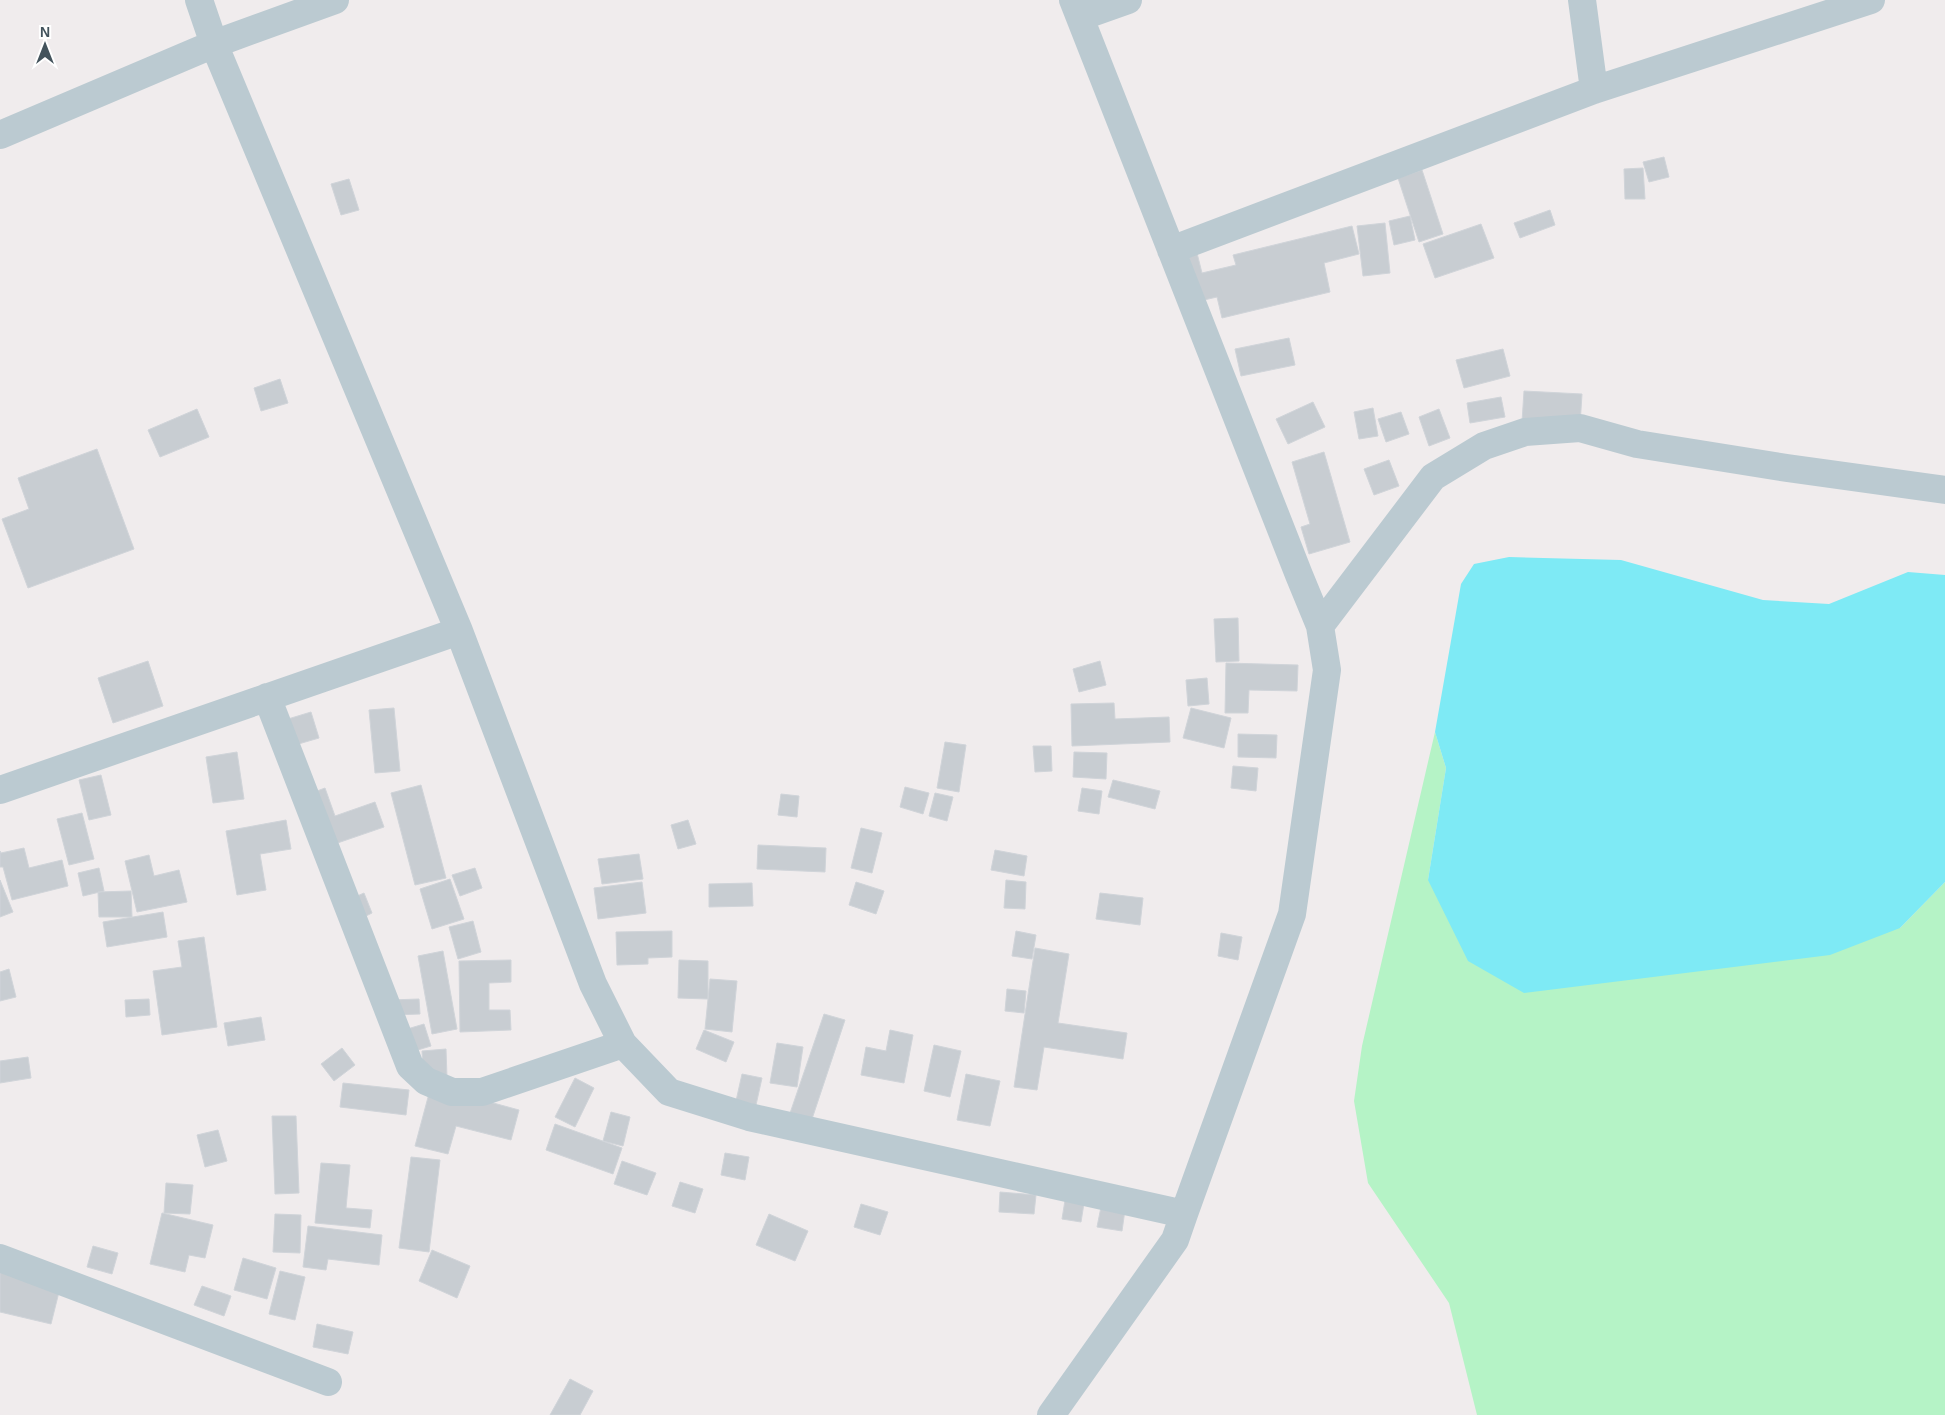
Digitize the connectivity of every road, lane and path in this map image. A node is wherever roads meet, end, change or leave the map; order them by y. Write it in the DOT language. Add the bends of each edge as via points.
graph roads {
  1 [pos="199,0"];
  2 [pos="335,0"];
  3 [pos="1128,0"];
  4 [pos="1582,0"];
  5 [pos="1871,0"];
  6 [pos="1077,9"];
  7 [pos="214,44"];
  8 [pos="1594,90"];
  9 [pos="0,135"];
  10 [pos="1171,250"];
  11 [pos="1945,490"];
  12 [pos="1320,626"];
  13 [pos="458,631"];
  14 [pos="267,697"];
  15 [pos="0,790"];
  16 [pos="623,1044"];
  17 [pos="1184,1214"];
  18 [pos="0,1258"];
  19 [pos="328,1382"];
  20 [pos="1051,1415"];
  1 -- 7 [label="street"];
  2 -- 7 [label="street"];
  3 -- 6 [label="street"];
  4 -- 8 [label="street"];
  5 -- 8 [label="street"];
  6 -- 10 [label="street"];
  7 -- 9 [label="street"];
  7 -- 13 [label="street"];
  8 -- 10 [label="street"];
  10 -- 12 [label="street"];
  11 -- 12 [label="street" via="1637,444 1580,428 1525,432 1484,446 1433,477"];
  12 -- 17 [label="street" via="1327,670 1292,914"];
  13 -- 14 [label="street"];
  13 -- 16 [label="street" via="593,984"];
  14 -- 15 [label="street"];
  14 -- 16 [label="street" via="410,1066 426,1081 452,1092 482,1092"];
  16 -- 17 [label="street" via="669,1092 749,1117"];
  17 -- 20 [label="street" via="1175,1240"];
  18 -- 19 [label="street"];
}
